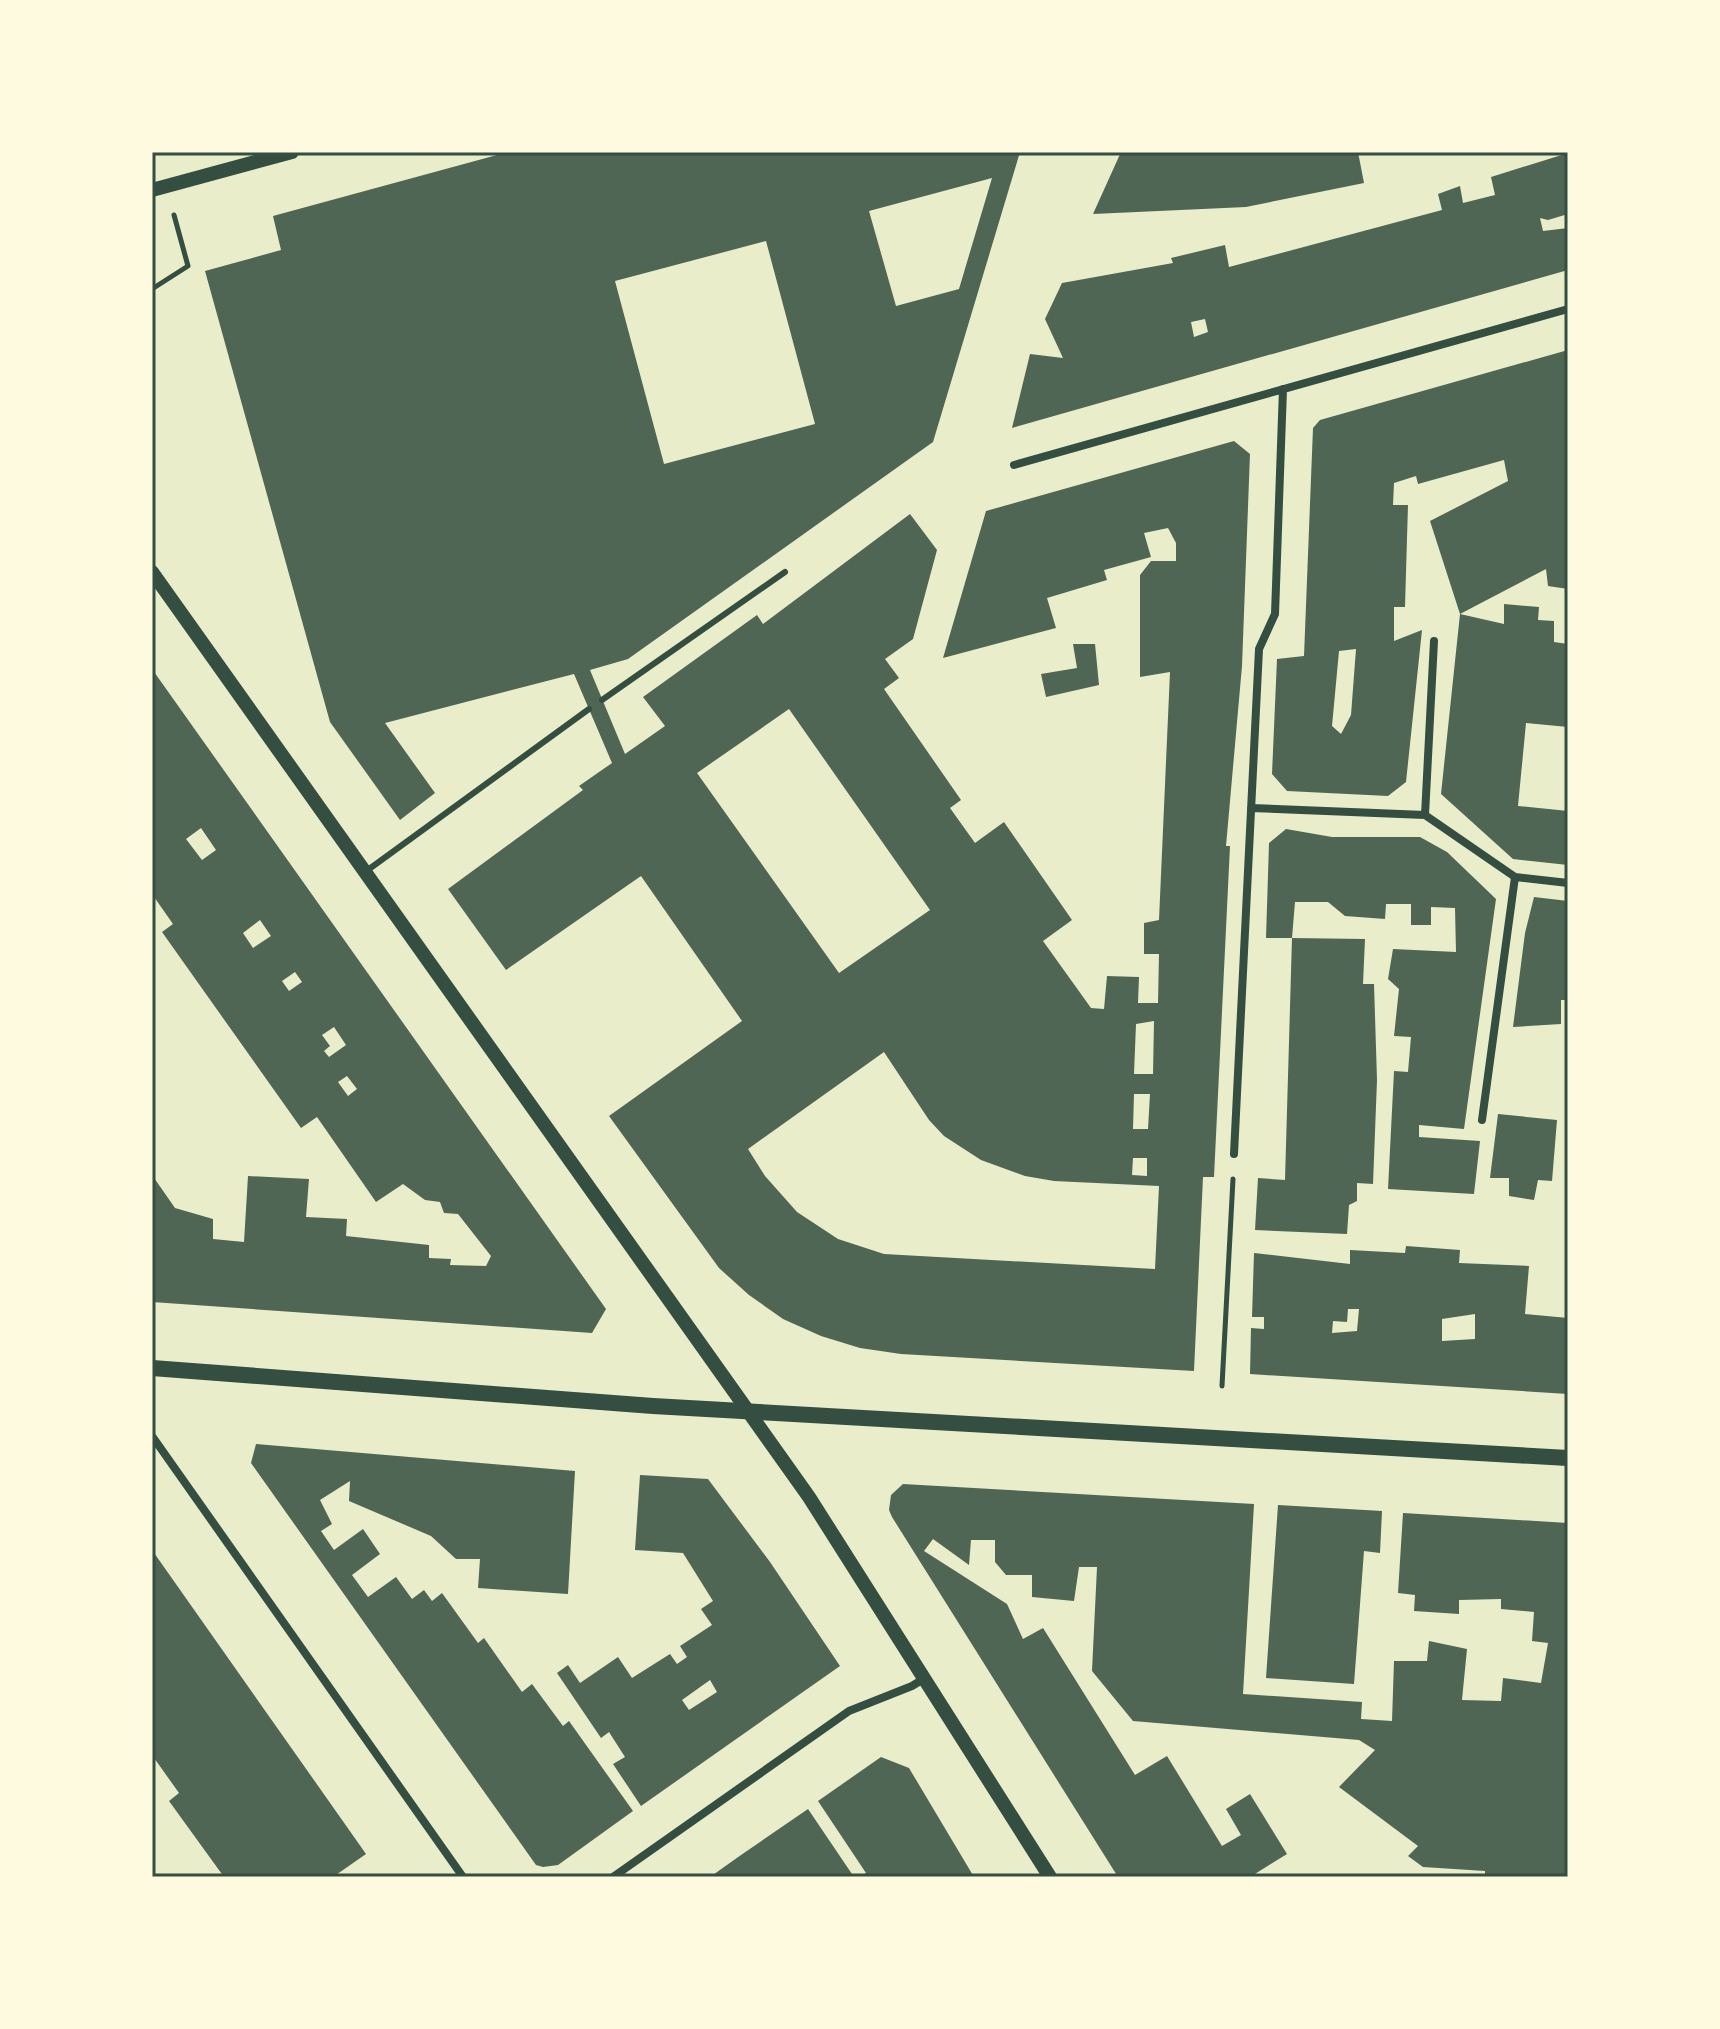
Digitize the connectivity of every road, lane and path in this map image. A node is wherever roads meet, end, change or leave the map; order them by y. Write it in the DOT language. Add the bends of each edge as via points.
graph roads {
  1 [pos="292,152"];
  2 [pos="159,188"];
  3 [pos="152,289"];
  4 [pos="1568,309"];
  5 [pos="1283,389"];
  6 [pos="1014,465"];
  7 [pos="152,572"];
  8 [pos="785,572"];
  9 [pos="1434,641"];
  10 [pos="602,700"];
  11 [pos="589,709"];
  12 [pos="1251,808"];
  13 [pos="1425,815"];
  14 [pos="365,872"];
  15 [pos="1515,877"];
  16 [pos="1568,883"];
  17 [pos="1482,1120"];
  18 [pos="1234,1154"];
  19 [pos="152,1368"];
  20 [pos="1222,1386"];
  21 [pos="747,1409"];
  22 [pos="152,1436"];
  23 [pos="1568,1458"];
  24 [pos="925,1678"];
  25 [pos="463,1877"];
  26 [pos="613,1877"];
  27 [pos="1050,1877"];
  1 -- 2 [label="street"];
  2 -- 3 [label="path" via="188,266"];
  4 -- 5 [label="street"];
  5 -- 6 [label="street"];
  5 -- 12 [label="street" via="1275,614 1259,649"];
  7 -- 14 [label="street"];
  8 -- 10 [label="lane"];
  9 -- 13 [label="street"];
  11 -- 14 [label="lane"];
  12 -- 13 [label="street"];
  12 -- 18 [label="street"];
  13 -- 15 [label="street"];
  14 -- 21 [label="street"];
  15 -- 16 [label="street"];
  15 -- 17 [label="street"];
  18 -- 20 [label="path"];
  19 -- 21 [label="main road"];
  21 -- 23 [label="main road"];
  21 -- 24 [label="street"];
  22 -- 25 [label="street"];
  24 -- 26 [label="street" via="849,1711"];
  24 -- 27 [label="street"];
}
